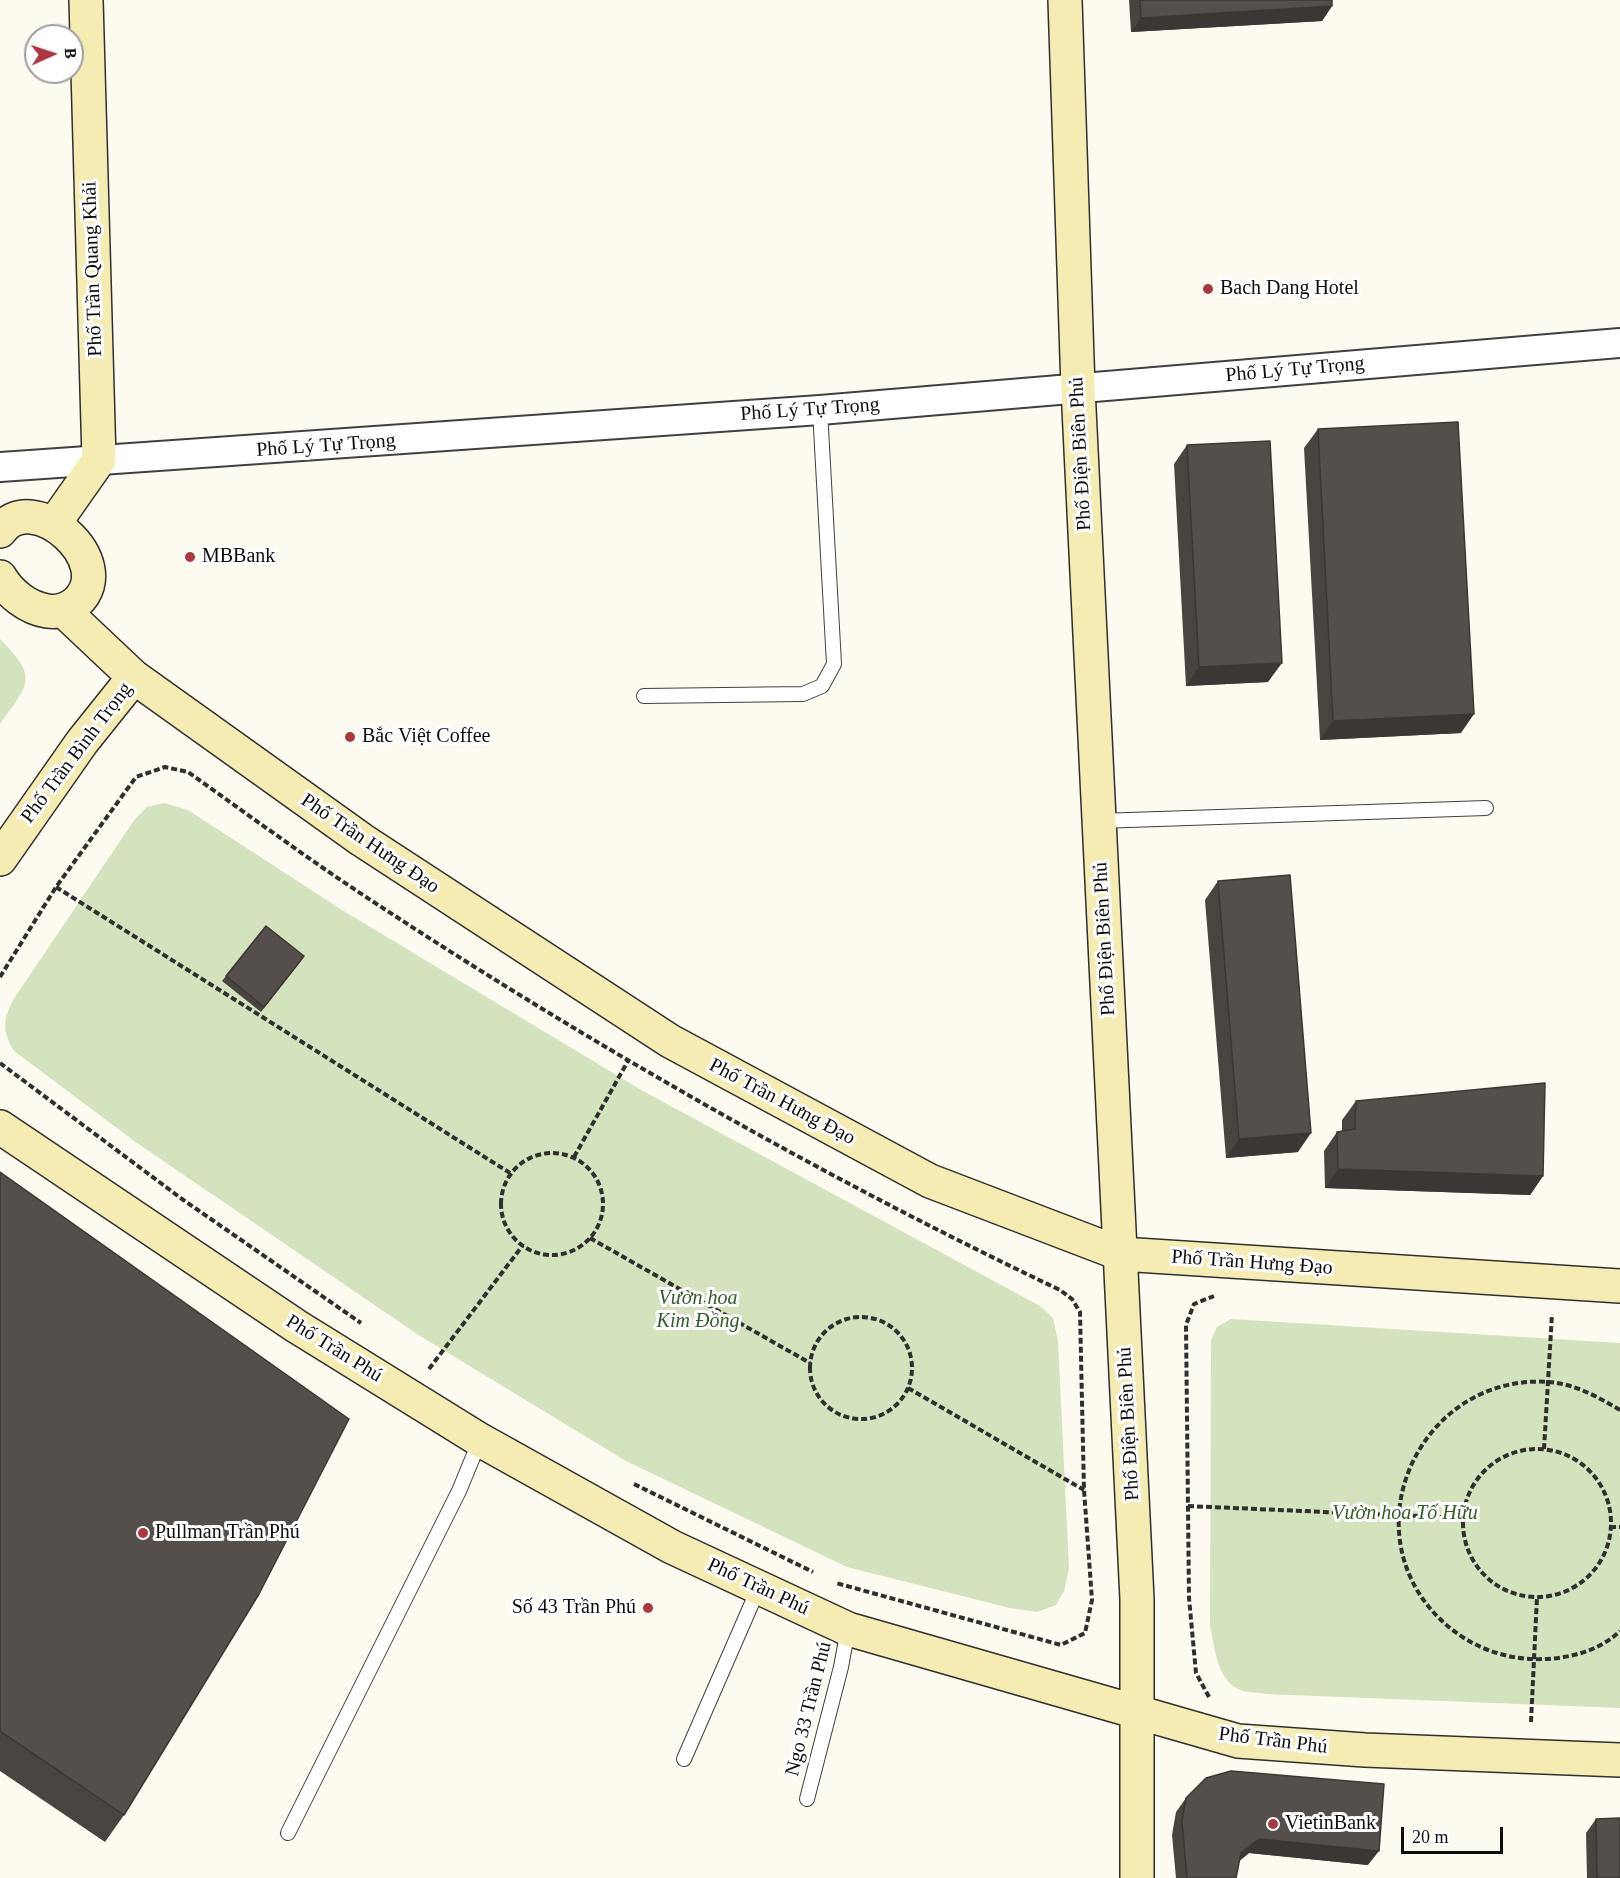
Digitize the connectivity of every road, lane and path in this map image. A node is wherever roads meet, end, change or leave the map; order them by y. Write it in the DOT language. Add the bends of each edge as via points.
graph roads {
  1 [pos="86,0"];
  2 [pos="1065,0"];
  3 [pos="1620,342"];
  4 [pos="1078,388"];
  5 [pos="820,410"];
  6 [pos="99,460"];
  7 [pos="0,467"];
  8 [pos="54,525"];
  9 [pos="0,531"];
  10 [pos="0,577"];
  11 [pos="63,610"];
  12 [pos="134,677"];
  13 [pos="644,696"];
  14 [pos="1486,808"];
  15 [pos="1099,820"];
  16 [pos="0,859"];
  17 [pos="56,887"];
  18 [pos="0,977"];
  19 [pos="628,1061"];
  20 [pos="0,1063"];
  21 [pos="0,1126"];
  22 [pos="574,1157"];
  23 [pos="510,1173"];
  24 [pos="590,1238"];
  25 [pos="523,1245"];
  26 [pos="1121,1254"];
  27 [pos="1620,1286"];
  28 [pos="1216,1295"];
  29 [pos="1540,1313"];
  30 [pos="1552,1313"];
  31 [pos="1561,1314"];
  32 [pos="369,1329"];
  33 [pos="418,1363"];
  34 [pos="810,1363"];
  35 [pos="428,1370"];
  36 [pos="438,1375"];
  37 [pos="1550,1382"];
  38 [pos="908,1388"];
  39 [pos="1620,1410"];
  40 [pos="480,1440"];
  41 [pos="1544,1449"];
  42 [pos="628,1481"];
  43 [pos="1084,1490"];
  44 [pos="1188,1506"];
  45 [pos="1398,1515"];
  46 [pos="1463,1518"];
  47 [pos="1610,1527"];
  48 [pos="1620,1527"];
  49 [pos="824,1577"];
  50 [pos="833,1582"];
  51 [pos="759,1587"];
  52 [pos="1537,1597"];
  53 [pos="848,1629"];
  54 [pos="1620,1631"];
  55 [pos="1534,1660"];
  56 [pos="1218,1701"];
  57 [pos="1138,1714"];
  58 [pos="1523,1725"];
  59 [pos="1531,1725"];
  60 [pos="1542,1725"];
  61 [pos="684,1759"];
  62 [pos="1620,1760"];
  63 [pos="807,1799"];
  64 [pos="288,1833"];
  65 [pos="1137,1878"];
  1 -- 6 [label="main road, Phố Trần Quang Khải"];
  2 -- 4 [label="main road, Phố Điện Biên Phủ"];
  3 -- 4 [label="street, Phố Lý Tự Trọng"];
  4 -- 5 [label="street, Phố Lý Tự Trọng"];
  4 -- 15 [label="main road, Phố Điện Biên Phủ"];
  5 -- 6 [label="street, Phố Lý Tự Trọng"];
  5 -- 13 [label="lane" via="834,664 822,686 803,694"];
  6 -- 7 [label="street, Phố Lý Tự Trọng"];
  6 -- 8 [label="main road"];
  8 -- 9 [label="main road" via="41,519 20,519"];
  8 -- 11 [label="main road" via="73,540 88,567 81,598"];
  10 -- 11 [label="main road" via="25,602 46,611"];
  11 -- 12 [label="main road, Phố Trần Hưng Đạo"];
  12 -- 16 [label="main road, Phố Trần Bình Trọng" via="82,742"];
  12 -- 26 [label="main road, Phố Trần Hưng Đạo" via="362,840 670,1041 930,1181"];
  14 -- 15 [label="lane"];
  15 -- 26 [label="main road, Phố Điện Biên Phủ"];
  17 -- 18 [label="path"];
  17 -- 19 [label="path" via="136,777 165,767 188,772 362,895"];
  17 -- 23 [label="path"];
  19 -- 22 [label="path"];
  19 -- 43 [label="path" via="936,1231 1072,1299 1080,1312"];
  20 -- 32 [label="path" via="182,1199"];
  21 -- 40 [label="main road, Phố Trần Phú" via="297,1326"];
  22 -- 23 [label="path" via="557,1152 539,1154"];
  22 -- 24 [label="path" via="599,1182 603,1205 600,1222"];
  23 -- 25 [label="path" via="501,1198 502,1216 510,1233"];
  24 -- 25 [label="path" via="576,1249 556,1255 538,1253"];
  24 -- 34 [label="path"];
  25 -- 35 [label="path"];
  26 -- 27 [label="main road, Phố Trần Hưng Đạo"];
  26 -- 57 [label="main road, Phố Điện Biên Phủ" via="1137,1599"];
  28 -- 44 [label="path" via="1194,1304 1186,1324"];
  29 -- 30 [label="path"];
  30 -- 31 [label="path"];
  30 -- 37 [label="path"];
  33 -- 35 [label="path"];
  34 -- 38 [label="path" via="811,1381 819,1397 831,1410 847,1418 865,1419 885,1413"];
  34 -- 38 [label="path" via="819,1338 831,1326 847,1318 883,1321 907,1347 912,1370"];
  35 -- 36 [label="path"];
  37 -- 39 [label="path" via="1591,1392"];
  37 -- 41 [label="path"];
  37 -- 45 [label="path" via="1505,1385 1463,1402 1430,1432 1407,1471"];
  38 -- 43 [label="path"];
  40 -- 51 [label="main road, Phố Trần Phú" via="672,1547"];
  40 -- 64 [label="lane" via="459,1491"];
  41 -- 46 [label="path" via="1498,1459 1481,1474 1468,1495"];
  41 -- 47 [label="path" via="1585,1466 1600,1483 1608,1504"];
  42 -- 49 [label="path"];
  43 -- 50 [label="path" via="1092,1600 1084,1633 1061,1645"];
  44 -- 45 [label="path"];
  44 -- 56 [label="path" via="1189,1598 1196,1673 1209,1696"];
  45 -- 46 [label="path"];
  45 -- 55 [label="path" via="1403,1559 1422,1599 1452,1632 1491,1653"];
  46 -- 52 [label="path" via="1466,1542 1476,1564 1492,1582 1514,1593"];
  47 -- 48 [label="path"];
  47 -- 52 [label="path" via="1606,1548 1596,1568 1560,1593"];
  51 -- 53 [label="main road, Phố Trần Phú"];
  51 -- 61 [label="lane"];
  52 -- 55 [label="path"];
  53 -- 57 [label="main road, Phố Trần Phú"];
  53 -- 63 [label="lane, Ngo 33 Trần Phú"];
  54 -- 55 [label="path" via="1576,1655"];
  55 -- 59 [label="path"];
  57 -- 62 [label="main road, Phố Trần Phú" via="1238,1741"];
  57 -- 65 [label="main road, Phố Điện Biên Phủ"];
  58 -- 59 [label="path"];
  59 -- 60 [label="path"];
}
